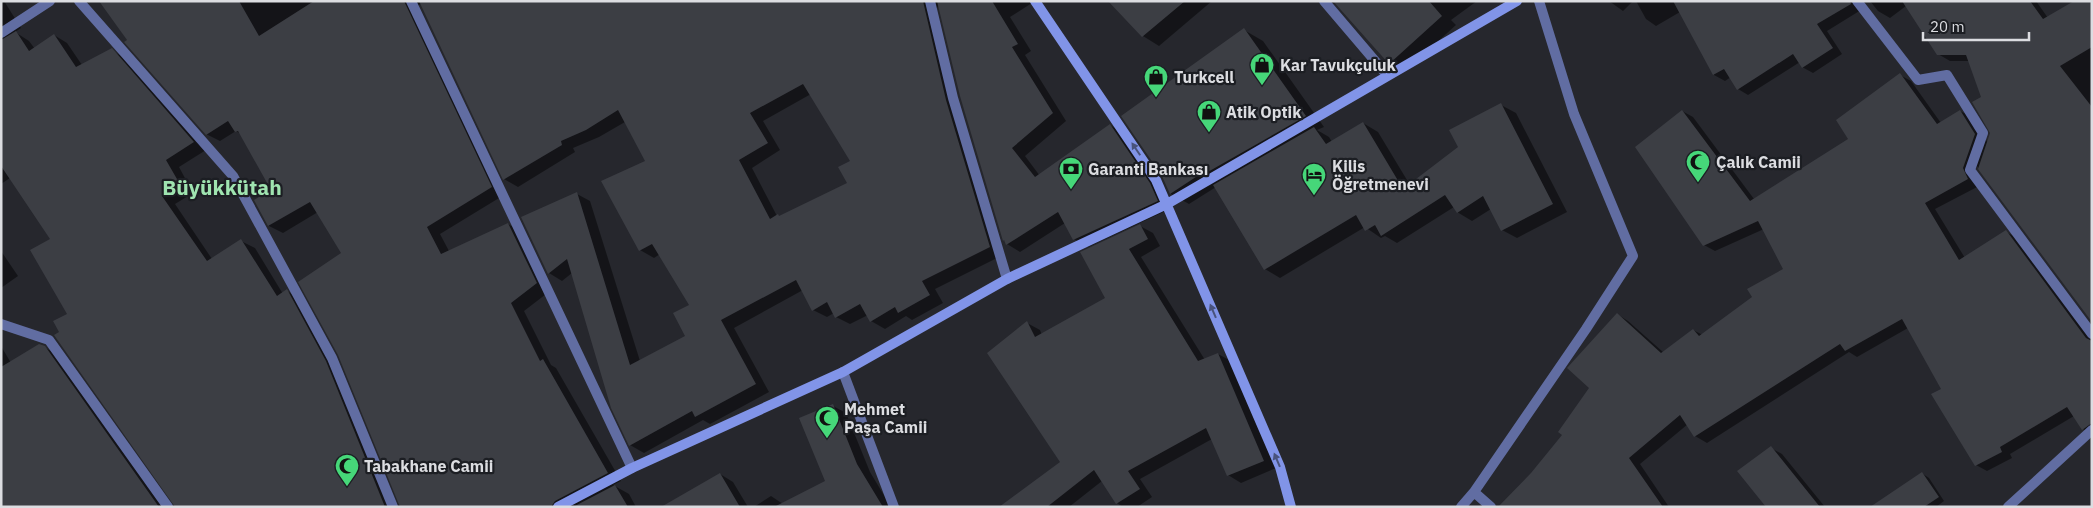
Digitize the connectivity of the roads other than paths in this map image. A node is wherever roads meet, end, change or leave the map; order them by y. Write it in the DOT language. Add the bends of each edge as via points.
graph roads {
  1 [pos="50,1"];
  2 [pos="79,1"];
  3 [pos="411,1"];
  4 [pos="930,1"];
  5 [pos="1035,1"];
  6 [pos="1324,1"];
  7 [pos="1517,1"];
  8 [pos="1539,1"];
  9 [pos="1856,1"];
  10 [pos="1504,5"];
  11 [pos="1,33"];
  12 [pos="1387,75"];
  13 [pos="1167,204"];
  14 [pos="1007,279"];
  15 [pos="1,324"];
  16 [pos="2092,334"];
  17 [pos="843,372"];
  18 [pos="2092,430"];
  19 [pos="632,468"];
  20 [pos="1474,492"];
  21 [pos="168,507"];
  22 [pos="392,507"];
  23 [pos="558,507"];
  24 [pos="894,507"];
  25 [pos="1292,507"];
  26 [pos="1461,507"];
  27 [pos="1491,507"];
  28 [pos="2008,507"];
  1 -- 11 [label="street"];
  2 -- 22 [label="street" via="233,176 332,358"];
  3 -- 19 [label="street"];
  4 -- 14 [label="street" via="953,98"];
  13 -- 5 [label="street, one-way" via="1156,180"];
  6 -- 12 [label="street"];
  7 -- 10 [label="street"];
  8 -- 20 [label="street" via="1574,114 1633,256"];
  9 -- 16 [label="street" via="1918,80 1947,75 1983,133 1970,170"];
  10 -- 12 [label="street"];
  12 -- 13 [label="street"];
  13 -- 14 [label="street"];
  25 -- 13 [label="street, one-way" via="1280,467"];
  14 -- 17 [label="street"];
  15 -- 21 [label="street" via="49,340"];
  17 -- 19 [label="street"];
  17 -- 24 [label="street"];
  18 -- 28 [label="street"];
  19 -- 23 [label="street"];
  20 -- 26 [label="street"];
  20 -- 27 [label="street"];
}
